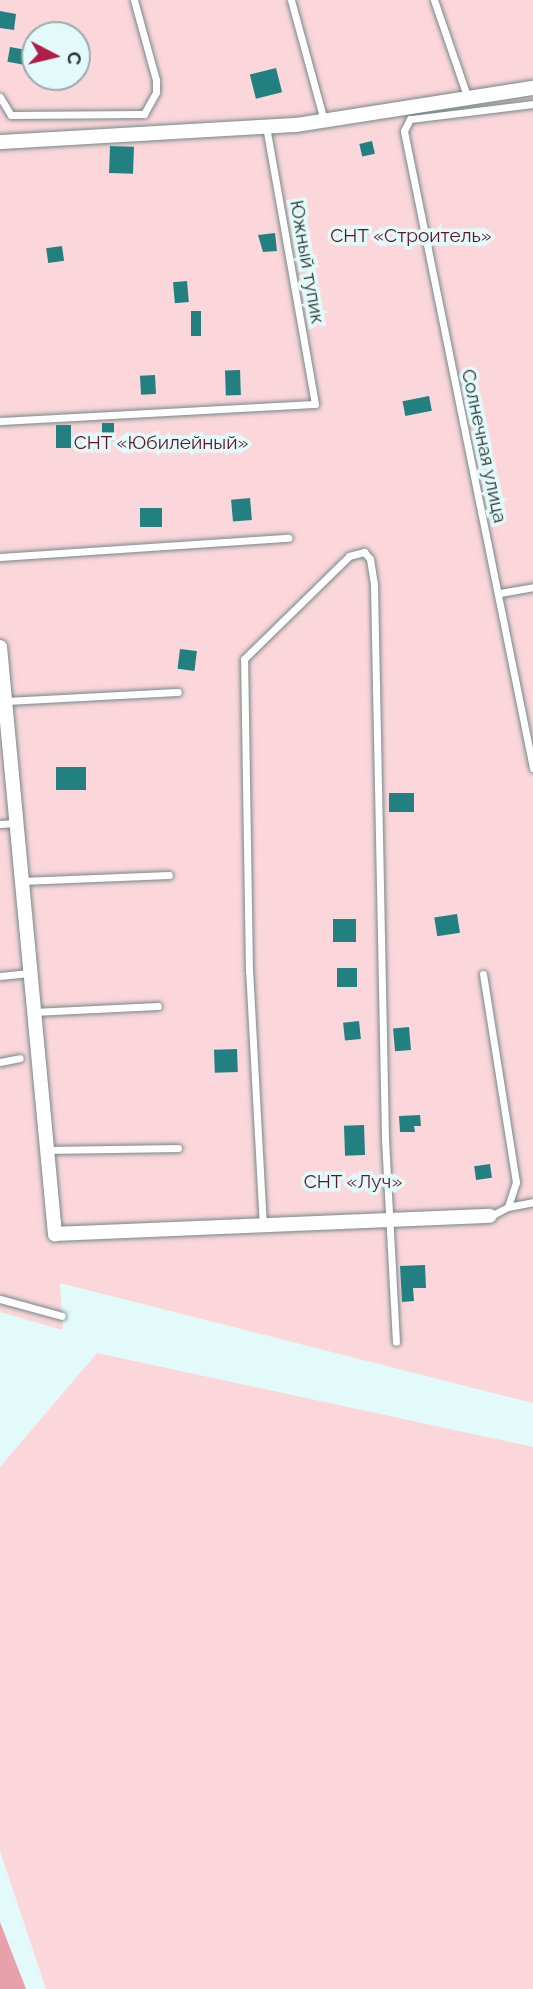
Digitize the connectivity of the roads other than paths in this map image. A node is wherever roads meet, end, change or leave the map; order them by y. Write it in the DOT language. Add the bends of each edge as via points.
graph roads {
  1 [pos="134,0"];
  2 [pos="291,0"];
  3 [pos="434,0"];
  4 [pos="533,88"];
  5 [pos="0,97"];
  6 [pos="468,100"];
  7 [pos="533,104"];
  8 [pos="324,122"];
  9 [pos="266,127"];
  10 [pos="0,142"];
  11 [pos="0,422"];
  12 [pos="288,538"];
  13 [pos="0,557"];
  14 [pos="533,587"];
  15 [pos="500,593"];
  16 [pos="0,647"];
  17 [pos="1,670"];
  18 [pos="178,692"];
  19 [pos="5,701"];
  20 [pos="533,768"];
  21 [pos="15,823"];
  22 [pos="0,824"];
  23 [pos="169,875"];
  24 [pos="20,881"];
  25 [pos="29,973"];
  26 [pos="483,974"];
  27 [pos="0,976"];
  28 [pos="159,1006"];
  29 [pos="33,1012"];
  30 [pos="20,1058"];
  31 [pos="0,1062"];
  32 [pos="178,1148"];
  33 [pos="47,1150"];
  34 [pos="533,1202"];
  35 [pos="508,1207"];
  36 [pos="490,1216"];
  37 [pos="390,1222"];
  38 [pos="263,1227"];
  39 [pos="0,1299"];
  40 [pos="62,1316"];
  41 [pos="396,1342"];
  1 -- 5 [label="lane" via="156,80 156,92 144,114 11,115"];
  2 -- 8 [label="lane"];
  3 -- 6 [label="lane"];
  4 -- 6 [label="street"];
  6 -- 8 [label="street"];
  7 -- 15 [label="lane, Солнечная улица" via="410,119 404,131"];
  8 -- 9 [label="street"];
  9 -- 10 [label="street"];
  9 -- 11 [label="lane, Южный тупик" via="315,404"];
  12 -- 13 [label="lane"];
  14 -- 15 [label="lane"];
  15 -- 20 [label="lane, Солнечная улица"];
  16 -- 17 [label="street"];
  17 -- 19 [label="street"];
  18 -- 19 [label="lane"];
  19 -- 21 [label="street"];
  21 -- 22 [label="lane"];
  21 -- 24 [label="street"];
  23 -- 24 [label="lane"];
  24 -- 25 [label="street"];
  25 -- 27 [label="lane"];
  25 -- 29 [label="street"];
  26 -- 35 [label="lane" via="516,1182"];
  28 -- 29 [label="lane"];
  29 -- 33 [label="street"];
  30 -- 31 [label="lane"];
  32 -- 33 [label="lane"];
  33 -- 38 [label="street" via="55,1234"];
  34 -- 35 [label="lane"];
  35 -- 36 [label="lane"];
  36 -- 37 [label="street"];
  37 -- 38 [label="street"];
  37 -- 38 [label="lane" via="374,584 370,559 364,552 349,556 244,659 250,972"];
  37 -- 41 [label="lane"];
  39 -- 40 [label="lane"];
}
